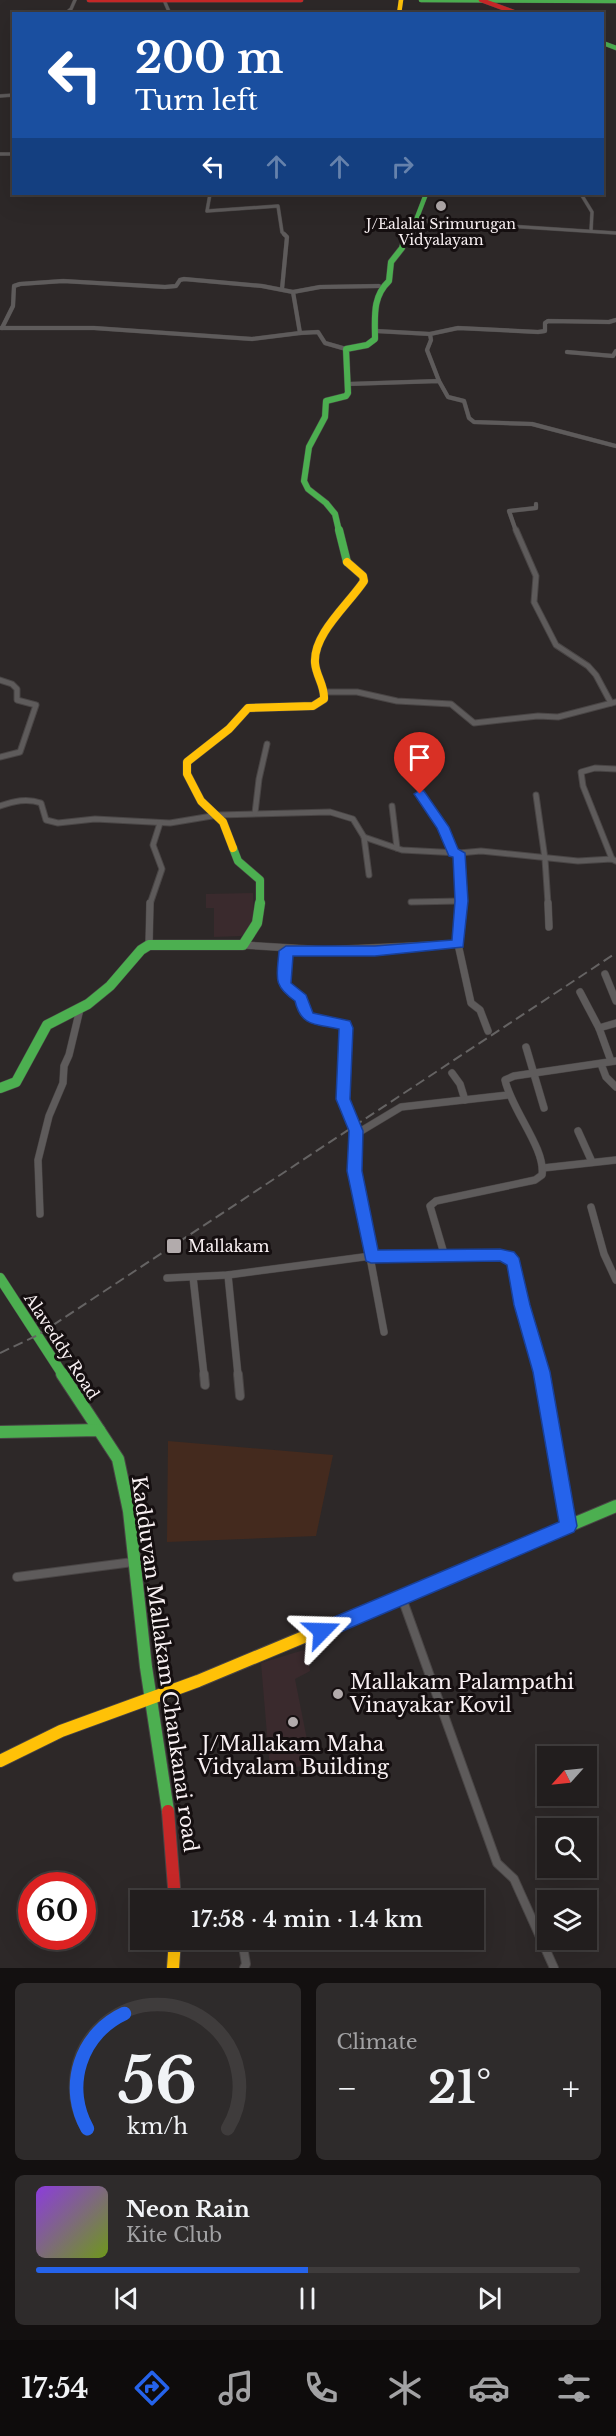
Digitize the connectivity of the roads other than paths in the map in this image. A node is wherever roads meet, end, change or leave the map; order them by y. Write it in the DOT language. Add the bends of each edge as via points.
graph roads {
  1 [pos="89,0"];
  2 [pos="164,0"];
  3 [pos="301,0"];
  4 [pos="421,0"];
  5 [pos="482,0"];
  6 [pos="595,0"];
  7 [pos="616,1"];
  8 [pos="514,12"];
  9 [pos="2,96"];
  10 [pos="0,102"];
  11 [pos="210,195"];
  12 [pos="426,195"];
  13 [pos="582,195"];
  14 [pos="416,220"];
  15 [pos="591,231"];
  16 [pos="610,232"];
  17 [pos="616,233"];
  18 [pos="616,239"];
  19 [pos="379,286"];
  20 [pos="282,289"];
  21 [pos="293,292"];
  22 [pos="616,320"];
  23 [pos="1,328"];
  24 [pos="376,331"];
  25 [pos="300,333"];
  26 [pos="430,334"];
  27 [pos="346,349"];
  28 [pos="616,351"];
  29 [pos="567,352"];
  30 [pos="439,381"];
  31 [pos="348,384"];
  32 [pos="616,446"];
  33 [pos="536,504"];
  34 [pos="0,680"];
  35 [pos="326,692"];
  36 [pos="613,703"];
  37 [pos="267,744"];
  38 [pos="0,757"];
  39 [pos="616,769"];
  40 [pos="420,794"];
  41 [pos="536,795"];
  42 [pos="0,806"];
  43 [pos="392,806"];
  44 [pos="255,813"];
  45 [pos="218,815"];
  46 [pos="159,823"];
  47 [pos="364,837"];
  48 [pos="397,848"];
  49 [pos="456,853"];
  50 [pos="545,859"];
  51 [pos="614,860"];
  52 [pos="369,875"];
  53 [pos="461,901"];
  54 [pos="411,902"];
  55 [pos="549,927"];
  56 [pos="458,944"];
  57 [pos="149,945"];
  58 [pos="243,945"];
  59 [pos="286,951"];
  60 [pos="605,974"];
  61 [pos="580,992"];
  62 [pos="616,1001"];
  63 [pos="80,1009"];
  64 [pos="616,1023"];
  65 [pos="599,1028"];
  66 [pos="488,1031"];
  67 [pos="526,1047"];
  68 [pos="614,1061"];
  69 [pos="601,1064"];
  70 [pos="452,1073"];
  71 [pos="534,1074"];
  72 [pos="616,1087"];
  73 [pos="0,1088"];
  74 [pos="508,1095"];
  75 [pos="465,1100"];
  76 [pos="544,1108"];
  77 [pos="578,1131"];
  78 [pos="356,1134"];
  79 [pos="616,1160"];
  80 [pos="592,1162"];
  81 [pos="543,1168"];
  82 [pos="591,1207"];
  83 [pos="40,1214"];
  84 [pos="371,1256"];
  85 [pos="445,1257"];
  86 [pos="228,1275"];
  87 [pos="193,1277"];
  88 [pos="0,1278"];
  89 [pos="167,1278"];
  90 [pos="616,1280"];
  91 [pos="384,1332"];
  92 [pos="205,1385"];
  93 [pos="240,1396"];
  94 [pos="99,1430"];
  95 [pos="0,1432"];
  96 [pos="616,1506"];
  97 [pos="568,1526"];
  98 [pos="133,1562"];
  99 [pos="17,1577"];
  100 [pos="402,1598"];
  101 [pos="152,1700"];
  102 [pos="0,1761"];
  103 [pos="175,1890"];
  104 [pos="174,1950"];
  105 [pos="244,1950"];
  106 [pos="173,1968"];
  107 [pos="244,1968"];
  108 [pos="554,1968"];
  1 -- 2 [label="street"];
  2 -- 3 [label="street"];
  4 -- 5 [label="street"];
  5 -- 6 [label="street"];
  5 -- 8 [label="street"];
  6 -- 7 [label="street"];
  9 -- 10 [label="street"];
  11 -- 20 [label="street" via="207,211 278,206 282,232 287,237"];
  12 -- 14 [label="street"];
  13 -- 15 [label="street" via="592,212"];
  14 -- 15 [label="street"];
  14 -- 19 [label="street" via="391,262 389,281"];
  15 -- 16 [label="street"];
  16 -- 17 [label="street"];
  16 -- 18 [label="street"];
  19 -- 21 [label="street" via="320,287"];
  19 -- 24 [label="street"];
  20 -- 21 [label="street"];
  20 -- 23 [label="street" via="184,279 176,286 165,287 63,281 20,284 14,286 13,306"];
  21 -- 25 [label="street"];
  22 -- 26 [label="street" via="548,321 542,332 458,328"];
  23 -- 25 [label="street" via="94,328 252,339"];
  24 -- 26 [label="street"];
  24 -- 27 [label="street" via="372,343"];
  25 -- 27 [label="street" via="318,332 324,344"];
  26 -- 30 [label="street" via="427,350"];
  27 -- 31 [label="street"];
  28 -- 29 [label="street" via="613,356"];
  30 -- 31 [label="street"];
  30 -- 32 [label="street" via="448,397 464,401 474,422 532,424"];
  31 -- 35 [label="street" via="346,396 326,401 325,417 309,447 304,481 335,514 348,564 364,581 343,611 320,634 315,665"];
  33 -- 36 [label="street" via="530,510 509,511 536,576 534,603 556,645 588,666"];
  34 -- 38 [label="street" via="17,689 17,700 36,705 20,752"];
  35 -- 36 [label="street" via="451,704 474,723 558,717"];
  35 -- 45 [label="street" via="320,705 248,708 188,762 187,774 201,801"];
  37 -- 44 [label="street"];
  39 -- 51 [label="street" via="581,772 583,786"];
  40 -- 49 [label="street"];
  41 -- 50 [label="street"];
  42 -- 46 [label="street" via="35,801 41,803 46,820 51,823 95,819"];
  43 -- 48 [label="street"];
  44 -- 45 [label="street"];
  44 -- 47 [label="street" via="344,814 353,819"];
  45 -- 46 [label="street" via="183,823"];
  45 -- 58 [label="street" via="238,861 260,880 256,929"];
  46 -- 57 [label="street" via="153,845 162,869 150,900"];
  47 -- 48 [label="street"];
  47 -- 52 [label="street"];
  48 -- 49 [label="street"];
  49 -- 50 [label="street" via="481,851"];
  49 -- 53 [label="street"];
  50 -- 51 [label="street"];
  50 -- 55 [label="street"];
  53 -- 54 [label="street"];
  53 -- 56 [label="street"];
  56 -- 59 [label="street" via="375,951"];
  56 -- 66 [label="street" via="471,1004 480,1010"];
  57 -- 58 [label="street"];
  57 -- 63 [label="street" via="110,986"];
  58 -- 59 [label="street"];
  59 -- 78 [label="street" via="284,983 302,999 305,1013 345,1025 343,1099"];
  60 -- 62 [label="street"];
  61 -- 65 [label="street"];
  63 -- 73 [label="street" via="47,1025 16,1082"];
  63 -- 83 [label="street" via="63,1083 49,1116 38,1160"];
  64 -- 65 [label="street"];
  65 -- 68 [label="street"];
  67 -- 71 [label="street"];
  68 -- 69 [label="street"];
  69 -- 71 [label="street"];
  69 -- 72 [label="street"];
  70 -- 75 [label="street"];
  71 -- 74 [label="street" via="508,1077 504,1084"];
  71 -- 76 [label="street"];
  74 -- 75 [label="street"];
  74 -- 81 [label="street"];
  75 -- 78 [label="street" via="401,1107"];
  77 -- 80 [label="street"];
  78 -- 84 [label="street" via="354,1171"];
  79 -- 80 [label="street"];
  80 -- 81 [label="street"];
  81 -- 85 [label="street" via="542,1175 535,1180 436,1201 430,1206"];
  82 -- 90 [label="street"];
  84 -- 85 [label="street"];
  84 -- 86 [label="street"];
  84 -- 91 [label="street"];
  85 -- 97 [label="street" via="500,1255 514,1262 542,1372"];
  86 -- 87 [label="street"];
  86 -- 93 [label="street"];
  87 -- 89 [label="street"];
  87 -- 92 [label="street"];
  88 -- 94 [label="street, Alaveddy Road"];
  94 -- 95 [label="street"];
  94 -- 98 [label="street, Kadduvan Mallakam Chankanai road" via="118,1459 129,1511"];
  96 -- 97 [label="street"];
  97 -- 100 [label="street"];
  98 -- 99 [label="street"];
  98 -- 101 [label="street, Kadduvan Mallakam Chankanai road"];
  100 -- 101 [label="street"];
  100 -- 108 [label="street" via="497,1863 514,1879"];
  101 -- 102 [label="street" via="60,1728"];
  101 -- 103 [label="street, Kadduvan Mallakam Chankanai road"];
  104 -- 106 [label="street"];
  105 -- 107 [label="street"];
}
